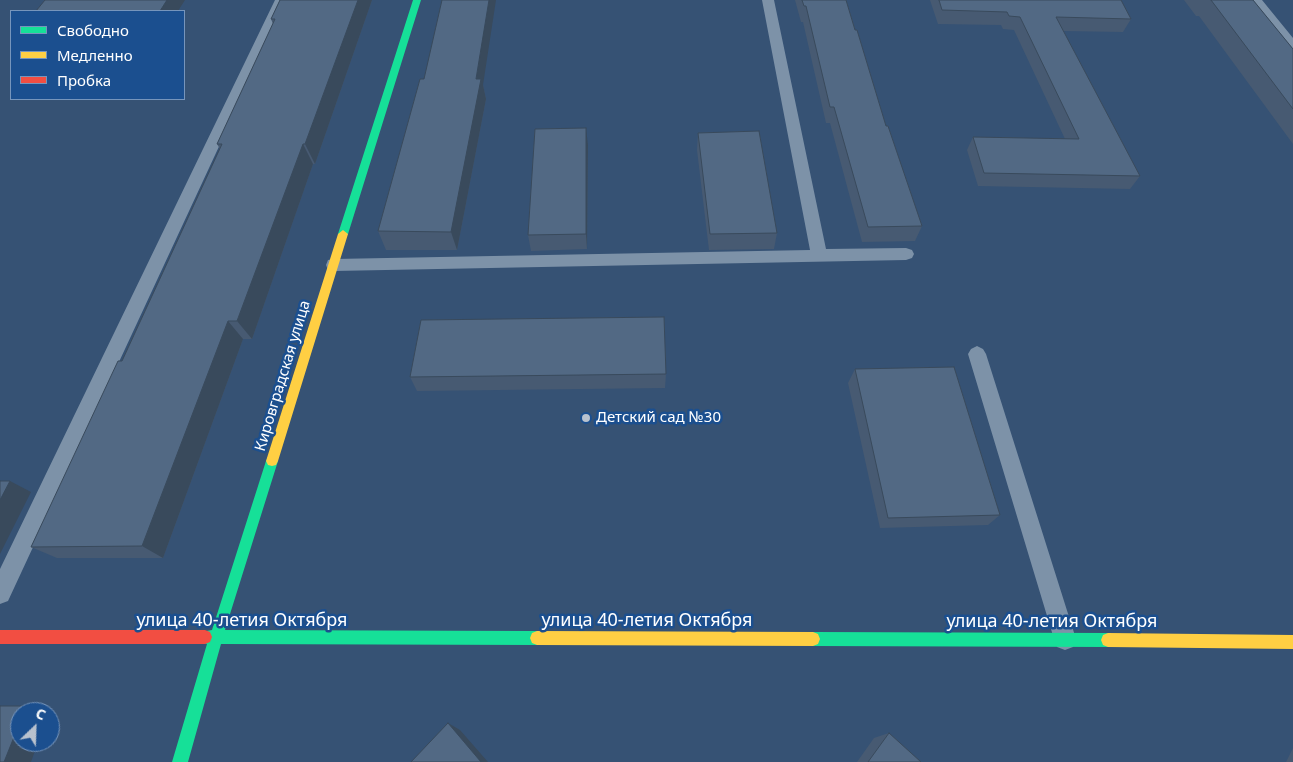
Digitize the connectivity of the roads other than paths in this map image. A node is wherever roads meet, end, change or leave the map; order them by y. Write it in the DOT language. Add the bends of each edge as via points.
graph roads {
  1 [pos="281,0"];
  2 [pos="417,0"];
  3 [pos="768,0"];
  4 [pos="1255,0"];
  5 [pos="1293,47"];
  6 [pos="906,254"];
  7 [pos="819,255"];
  8 [pos="334,265"];
  9 [pos="977,354"];
  10 [pos="0,593"];
  11 [pos="0,637"];
  12 [pos="216,638"];
  13 [pos="1065,638"];
  14 [pos="1293,642"];
  15 [pos="180,762"];
  1 -- 10 [label="lane"];
  2 -- 8 [label="street, Кировградская улица"];
  3 -- 7 [label="lane"];
  4 -- 5 [label="lane"];
  6 -- 7 [label="lane"];
  7 -- 8 [label="lane"];
  8 -- 12 [label="street, Кировградская улица"];
  9 -- 13 [label="lane"];
  11 -- 12 [label="street, улица 40-летия Октября"];
  12 -- 13 [label="street, улица 40-летия Октября"];
  12 -- 15 [label="street, Кировградская улица"];
  13 -- 14 [label="street, улица 40-летия Октября"];
}
